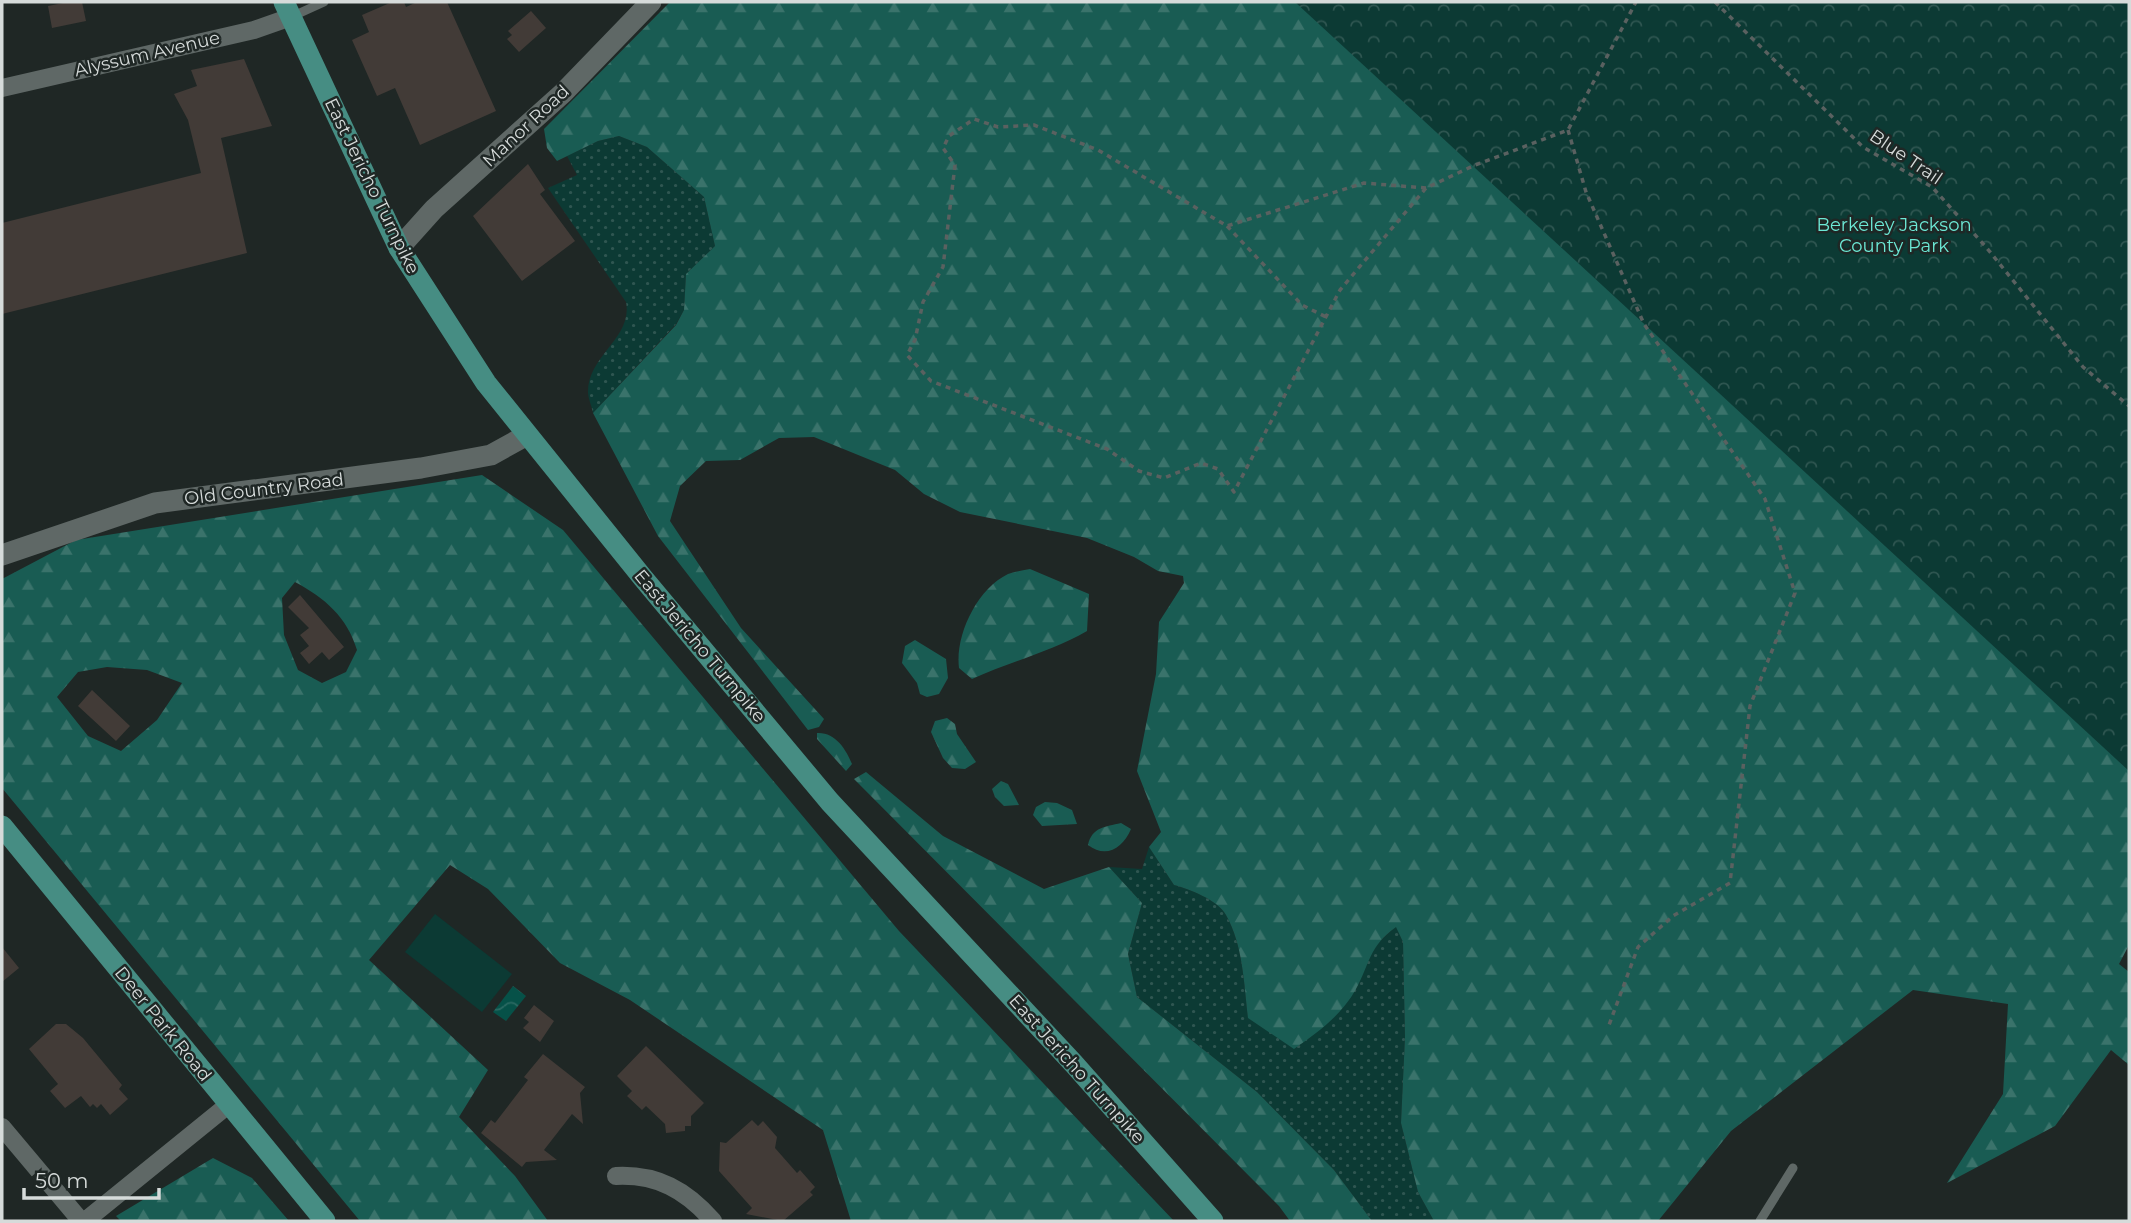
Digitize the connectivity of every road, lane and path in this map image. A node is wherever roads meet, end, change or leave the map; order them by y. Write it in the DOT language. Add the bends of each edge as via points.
graph roads {
  1 [pos="324,2"];
  2 [pos="651,2"];
  3 [pos="1636,2"];
  4 [pos="1714,2"];
  5 [pos="287,9"];
  6 [pos="2,88"];
  7 [pos="1568,130"];
  8 [pos="1426,188"];
  9 [pos="1227,226"];
  10 [pos="400,248"];
  11 [pos="1326,317"];
  12 [pos="2129,406"];
  13 [pos="527,435"];
  14 [pos="2,555"];
  15 [pos="2,826"];
  16 [pos="1609,1025"];
  17 [pos="228,1105"];
  18 [pos="2,1126"];
  19 [pos="1793,1168"];
  20 [pos="616,1177"];
  21 [pos="83,1221"];
  22 [pos="325,1221"];
  23 [pos="713,1221"];
  24 [pos="1213,1221"];
  25 [pos="1760,1221"];
  1 -- 5 [label="lane"];
  2 -- 10 [label="main road, Manor Road" via="563,93 434,209"];
  3 -- 7 [label="path"];
  4 -- 12 [label="path, Blue Trail" via="1864,147 1931,187 2083,367"];
  5 -- 6 [label="street, Alyssum Avenue" via="254,30"];
  5 -- 10 [label="main road, East Jericho Turnpike"];
  7 -- 8 [label="path"];
  7 -- 16 [label="path" via="1586,192 1644,324 1765,499 1795,593 1750,706 1730,883 1673,916 1638,947"];
  8 -- 9 [label="path" via="1364,183"];
  8 -- 11 [label="path" via="1340,290"];
  9 -- 11 [label="path" via="1302,305"];
  9 -- 11 [label="path" via="1098,150 1034,125 999,127 974,119 949,136 943,148 955,165 943,267 923,302 908,355 931,381 1107,449 1139,471 1164,478 1200,463 1218,469 1234,492"];
  10 -- 13 [label="main road, East Jericho Turnpike" via="486,383"];
  13 -- 14 [label="main road, Old Country Road" via="491,455 433,466 155,503"];
  13 -- 24 [label="main road, East Jericho Turnpike" via="830,802"];
  15 -- 17 [label="main road, Deer Park Road"];
  17 -- 21 [label="street"];
  17 -- 22 [label="main road, Deer Park Road"];
  18 -- 21 [label="street"];
  19 -- 25 [label="lane"];
  20 -- 23 [label="street" via="640,1175 671,1185"];
}
